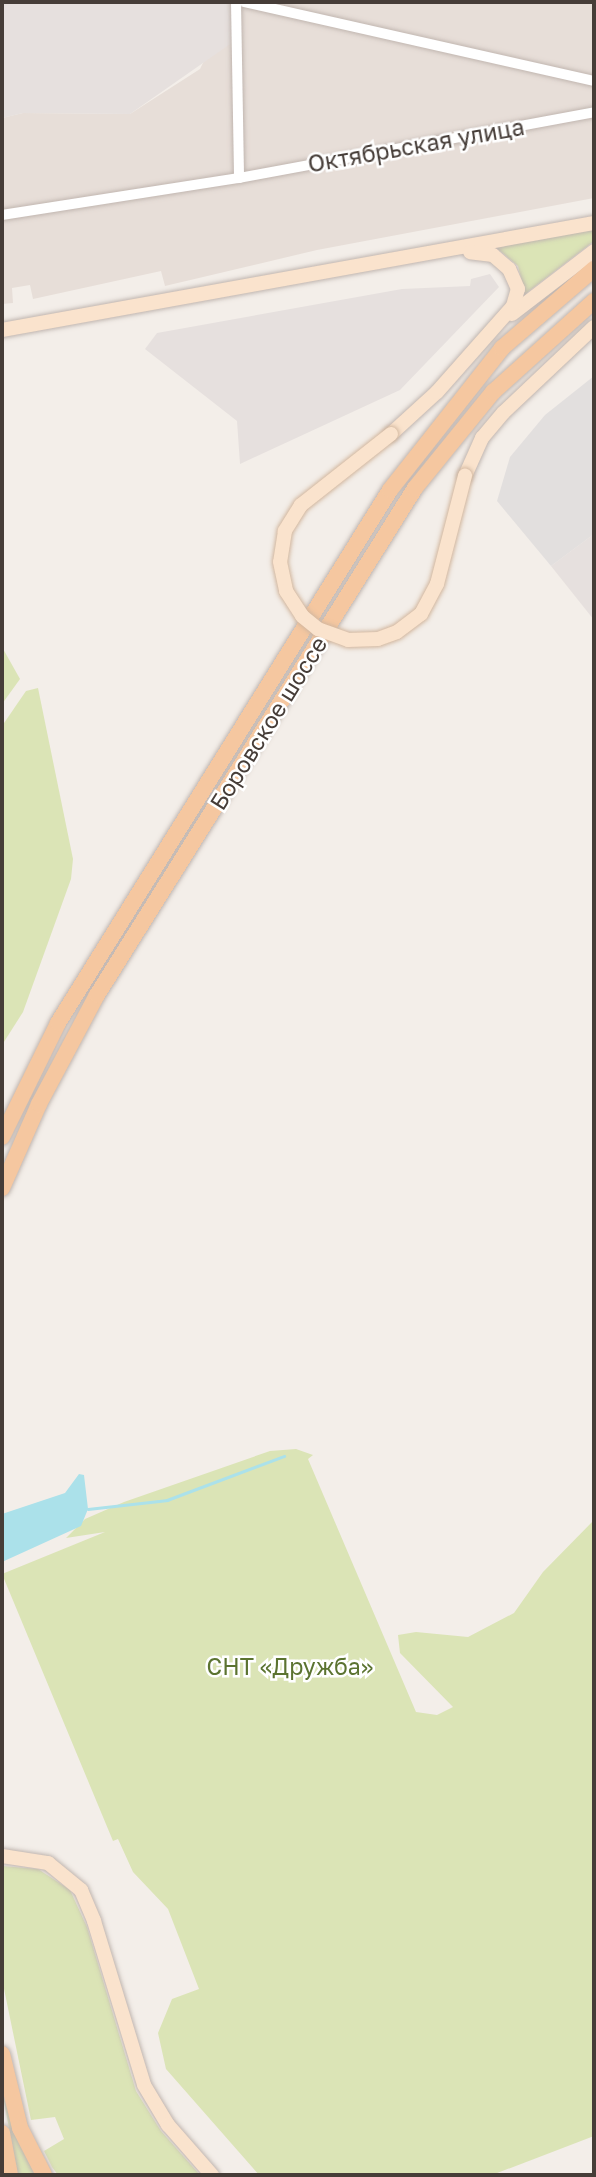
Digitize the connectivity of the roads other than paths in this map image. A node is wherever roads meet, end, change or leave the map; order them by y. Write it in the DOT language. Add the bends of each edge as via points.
graph roads {
  1 [pos="236,2"];
  2 [pos="244,2"];
  3 [pos="594,81"];
  4 [pos="594,112"];
  5 [pos="239,178"];
  6 [pos="2,215"];
  7 [pos="594,223"];
  8 [pos="594,251"];
  9 [pos="419,256"];
  10 [pos="592,268"];
  11 [pos="592,303"];
  12 [pos="507,317"];
  13 [pos="594,327"];
  14 [pos="2,330"];
  15 [pos="2,1137"];
  16 [pos="2,1188"];
  17 [pos="2,1856"];
  18 [pos="2,2054"];
  19 [pos="2,2133"];
  20 [pos="10,2175"];
  21 [pos="44,2175"];
  22 [pos="212,2175"];
  1 -- 5 [label="street"];
  2 -- 3 [label="street"];
  4 -- 5 [label="street, Октябрьская улица"];
  5 -- 6 [label="street, Октябрьская улица"];
  7 -- 9 [label="main road"];
  8 -- 12 [label="main road"];
  9 -- 12 [label="main road" via="479,252 503,261 518,289"];
  9 -- 14 [label="main road"];
  10 -- 15 [label="main road, Боровское шоссе" via="502,348 390,490 58,1023"];
  11 -- 16 [label="main road, Боровское шоссе" via="493,392 415,488 104,984 39,1104"];
  12 -- 13 [label="main road, bridge" via="391,433 301,505 285,531 280,562 286,591 302,616 318,629 348,640 378,639 421,614 437,584 465,476 482,438"];
  17 -- 22 [label="main road" via="48,1863 80,1891 94,1921 144,2085 164,2120"];
  18 -- 21 [label="main road" via="20,2128"];
  19 -- 20 [label="main road"];
}
